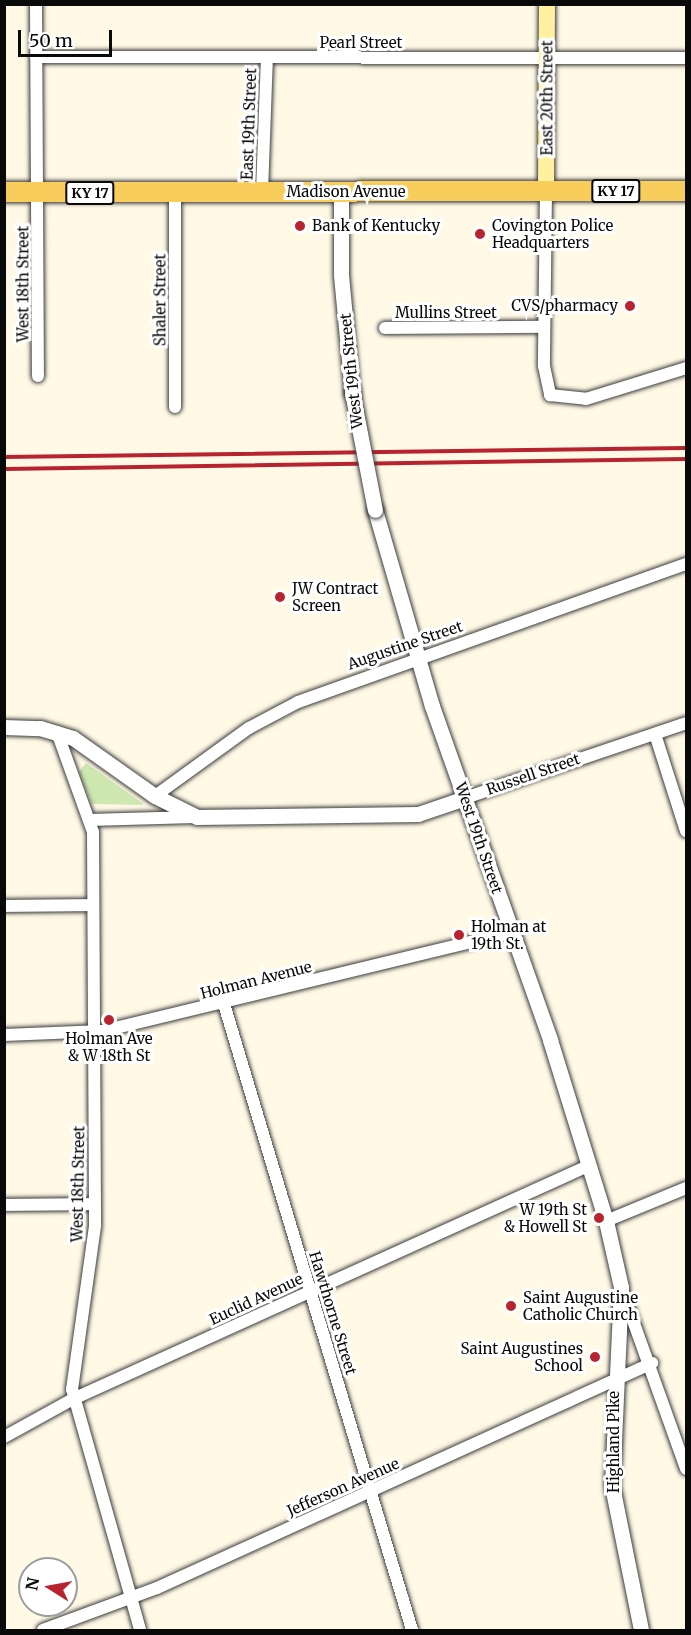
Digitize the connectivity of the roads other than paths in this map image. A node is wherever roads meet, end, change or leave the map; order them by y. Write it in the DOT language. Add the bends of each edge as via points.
graph roads {
  1 [pos="36,4"];
  2 [pos="547,4"];
  3 [pos="36,57"];
  4 [pos="267,57"];
  5 [pos="547,58"];
  6 [pos="687,58"];
  7 [pos="687,191"];
  8 [pos="4,192"];
  9 [pos="38,192"];
  10 [pos="262,192"];
  11 [pos="341,192"];
  12 [pos="546,192"];
  13 [pos="175,193"];
  14 [pos="544,327"];
  15 [pos="385,328"];
  16 [pos="687,368"];
  17 [pos="38,376"];
  18 [pos="175,407"];
  19 [pos="687,564"];
  20 [pos="418,656"];
  21 [pos="687,723"];
  22 [pos="4,727"];
  23 [pos="57,732"];
  24 [pos="655,734"];
  25 [pos="155,796"];
  26 [pos="465,798"];
  27 [pos="197,817"];
  28 [pos="89,820"];
  29 [pos="687,831"];
  30 [pos="93,905"];
  31 [pos="4,906"];
  32 [pos="511,932"];
  33 [pos="224,1004"];
  34 [pos="94,1033"];
  35 [pos="4,1035"];
  36 [pos="590,1165"];
  37 [pos="687,1188"];
  38 [pos="94,1204"];
  39 [pos="4,1205"];
  40 [pos="606,1221"];
  41 [pos="621,1287"];
  42 [pos="311,1289"];
  43 [pos="652,1363"];
  44 [pos="614,1380"];
  45 [pos="73,1399"];
  46 [pos="4,1437"];
  47 [pos="687,1469"];
  48 [pos="371,1491"];
  49 [pos="129,1596"];
  50 [pos="43,1630"];
  51 [pos="140,1630"];
  52 [pos="412,1630"];
  53 [pos="641,1630"];
  1 -- 3 [label="street, West 18th Street"];
  2 -- 5 [label="main road, East 20th Street"];
  3 -- 4 [label="street, Pearl Street"];
  3 -- 9 [label="street, West 18th Street"];
  4 -- 5 [label="street, Pearl Street"];
  4 -- 10 [label="street, East 19th Street"];
  5 -- 6 [label="street, Pearl Street"];
  5 -- 12 [label="main road, East 20th Street"];
  7 -- 12 [label="main road, Madison Avenue / KY 17"];
  8 -- 9 [label="main road, Madison Avenue / KY 17"];
  9 -- 13 [label="main road, Madison Avenue / KY 17"];
  9 -- 17 [label="street, West 18th Street"];
  10 -- 11 [label="main road, Madison Avenue / KY 17"];
  10 -- 13 [label="main road, Madison Avenue / KY 17"];
  11 -- 12 [label="main road, Madison Avenue / KY 17"];
  11 -- 20 [label="street, West 19th Street, bridge" via="341,275 352,392 375,510"];
  12 -- 14 [label="street"];
  13 -- 18 [label="street, Shaler Street"];
  14 -- 15 [label="street, Mullins Street"];
  14 -- 16 [label="street" via="545,386 550,395 586,399"];
  19 -- 20 [label="street, Augustine Street"];
  20 -- 25 [label="street, Augustine Street" via="333,687 249,728"];
  20 -- 26 [label="street, West 19th Street"];
  21 -- 24 [label="street, Russell Street"];
  22 -- 23 [label="street, Russell Street"];
  23 -- 25 [label="street, Russell Street"];
  23 -- 28 [label="street, West 18th Street"];
  24 -- 26 [label="street, Russell Street"];
  24 -- 29 [label="street"];
  25 -- 27 [label="street, Russell Street"];
  26 -- 27 [label="street, Russell Street" via="418,814"];
  26 -- 32 [label="street, West 19th Street"];
  27 -- 28 [label="street, Russell Street"];
  28 -- 30 [label="street, West 18th Street"];
  30 -- 31 [label="street"];
  30 -- 34 [label="street, West 18th Street"];
  32 -- 33 [label="street, Holman Avenue"];
  32 -- 36 [label="street, West 19th Street"];
  33 -- 34 [label="street, Holman Avenue"];
  33 -- 42 [label="street, Hawthorne Street"];
  34 -- 35 [label="street, Holman Avenue"];
  34 -- 38 [label="street, West 18th Street"];
  36 -- 40 [label="street, West 19th Street"];
  36 -- 42 [label="street, Euclid Avenue"];
  37 -- 40 [label="street"];
  38 -- 39 [label="street"];
  38 -- 45 [label="street, West 18th Street"];
  40 -- 41 [label="street, West 19th Street"];
  41 -- 43 [label="street, West 19th Street"];
  41 -- 44 [label="street, Highland Pike"];
  42 -- 45 [label="street, Euclid Avenue"];
  42 -- 48 [label="street, Hawthorne Street"];
  43 -- 44 [label="street, Jefferson Avenue"];
  43 -- 47 [label="street, West 19th Street"];
  44 -- 48 [label="street, Jefferson Avenue"];
  44 -- 53 [label="street, Highland Pike" via="614,1507"];
  45 -- 46 [label="street, Euclid Avenue"];
  45 -- 49 [label="street, West 18th Street"];
  48 -- 49 [label="street, Jefferson Avenue"];
  48 -- 52 [label="street, Hawthorne Street"];
  49 -- 50 [label="street, Jefferson Avenue"];
  49 -- 51 [label="street, West 18th Street"];
}
